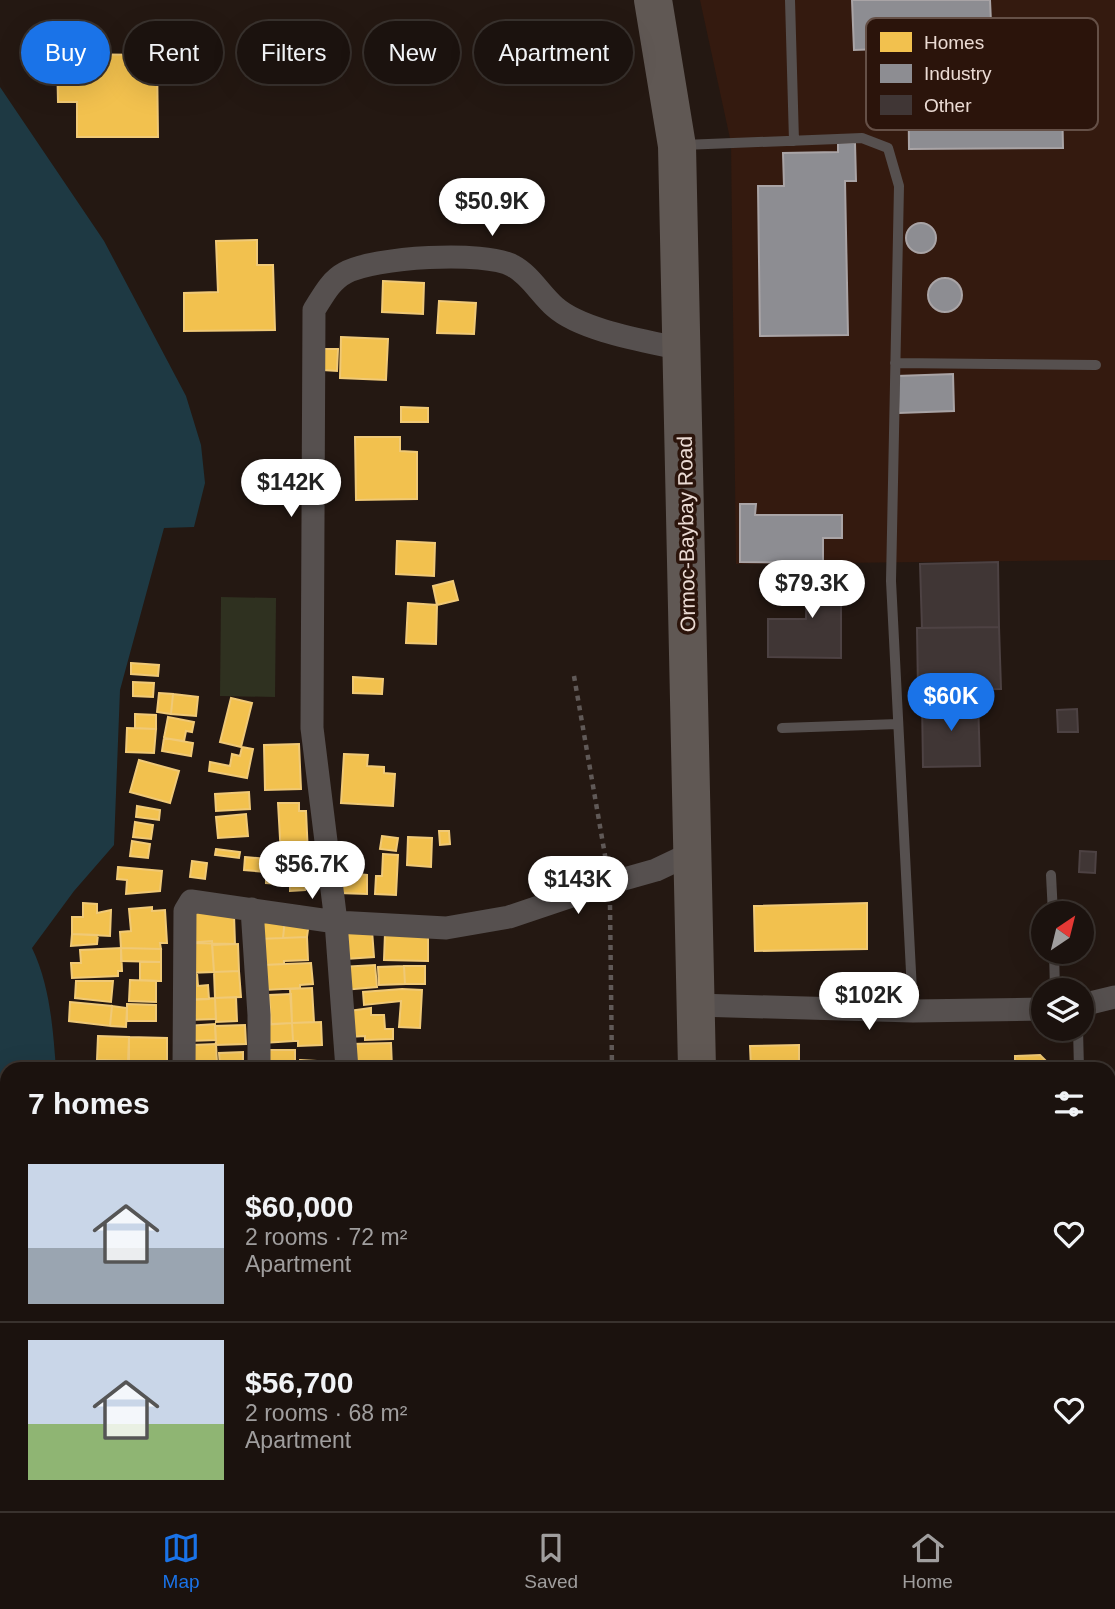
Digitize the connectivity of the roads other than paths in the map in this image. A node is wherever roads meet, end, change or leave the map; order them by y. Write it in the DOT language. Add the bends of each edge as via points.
graph roads {
  1 [pos="653,0"];
  2 [pos="790,0"];
  3 [pos="794,141"];
  4 [pos="677,146"];
  5 [pos="682,349"];
  6 [pos="895,363"];
  7 [pos="1096,365"];
  8 [pos="898,724"];
  9 [pos="782,728"];
  10 [pos="694,852"];
  11 [pos="1051,875"];
  12 [pos="1052,901"];
  13 [pos="252,909"];
  14 [pos="337,922"];
  15 [pos="1115,997"];
  16 [pos="1094,1002"];
  17 [pos="696,1005"];
  18 [pos="1031,1009"];
  19 [pos="914,1011"];
  20 [pos="1078,1041"];
  21 [pos="184,1062"];
  22 [pos="259,1062"];
  23 [pos="347,1062"];
  24 [pos="697,1062"];
  25 [pos="1079,1062"];
  1 -- 4 [label="highway, Ormoc-Baybay Road"];
  2 -- 3 [label="lane"];
  3 -- 4 [label="lane"];
  3 -- 6 [label="lane" via="862,138 888,148 899,186"];
  4 -- 5 [label="highway, Ormoc-Baybay Road"];
  5 -- 10 [label="highway, Ormoc-Baybay Road"];
  5 -- 14 [label="street" via="580,322 557,309 513,265 474,256 390,261 345,272 330,284 314,310 312,728"];
  6 -- 7 [label="lane"];
  6 -- 8 [label="lane" via="891,581"];
  8 -- 9 [label="lane"];
  8 -- 19 [label="lane"];
  10 -- 14 [label="street" via="656,870 509,917 446,928"];
  10 -- 17 [label="highway, Ormoc-Baybay Road"];
  11 -- 12 [label="lane"];
  13 -- 14 [label="street"];
  13 -- 21 [label="street" via="191,901 185,911"];
  13 -- 22 [label="street"];
  14 -- 23 [label="street"];
  15 -- 16 [label="street"];
  17 -- 19 [label="street"];
  17 -- 24 [label="highway, Ormoc-Baybay Road"];
  18 -- 19 [label="street"];
  20 -- 25 [label="lane"];
}
